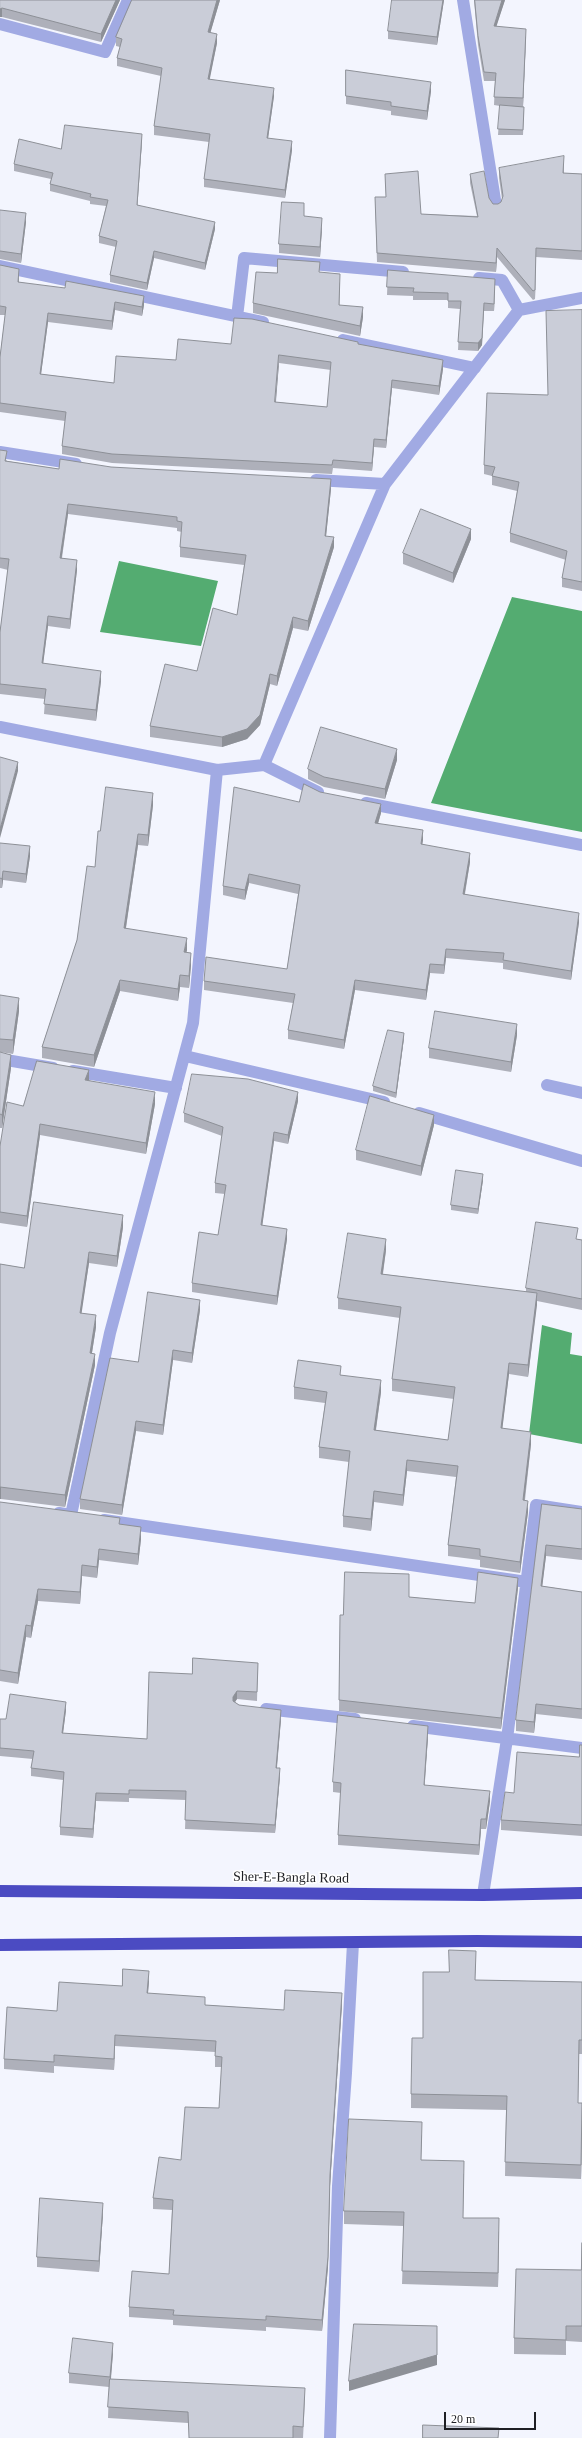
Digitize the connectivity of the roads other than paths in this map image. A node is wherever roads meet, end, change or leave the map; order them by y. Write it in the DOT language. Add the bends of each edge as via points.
graph roads {
  1 [pos="128,0"];
  2 [pos="464,0"];
  3 [pos="0,24"];
  4 [pos="496,206"];
  5 [pos="0,266"];
  6 [pos="416,273"];
  7 [pos="463,277"];
  8 [pos="582,298"];
  9 [pos="519,310"];
  10 [pos="237,317"];
  11 [pos="275,325"];
  12 [pos="329,336"];
  13 [pos="475,368"];
  14 [pos="0,452"];
  15 [pos="89,466"];
  16 [pos="307,480"];
  17 [pos="385,484"];
  18 [pos="0,727"];
  19 [pos="264,764"];
  20 [pos="217,770"];
  21 [pos="329,796"];
  22 [pos="352,800"];
  23 [pos="582,845"];
  24 [pos="185,1056"];
  25 [pos="0,1059"];
  26 [pos="547,1085"];
  27 [pos="176,1088"];
  28 [pos="582,1093"];
  29 [pos="396,1106"];
  30 [pos="411,1110"];
  31 [pos="582,1161"];
  32 [pos="47,1512"];
  33 [pos="582,1512"];
  34 [pos="71,1515"];
  35 [pos="526,1582"];
  36 [pos="255,1708"];
  37 [pos="370,1721"];
  38 [pos="401,1725"];
  39 [pos="507,1739"];
  40 [pos="582,1748"];
  41 [pos="0,1891"];
  42 [pos="582,1893"];
  43 [pos="483,1895"];
  44 [pos="582,1942"];
  45 [pos="353,1943"];
  46 [pos="0,1945"];
  47 [pos="330,2438"];
  1 -- 3 [label="street" via="105,52"];
  2 -- 4 [label="street"];
  5 -- 10 [label="street"];
  6 -- 10 [label="street" via="244,258"];
  7 -- 9 [label="street" via="502,280"];
  8 -- 9 [label="street"];
  9 -- 13 [label="street"];
  10 -- 11 [label="street"];
  12 -- 13 [label="street"];
  13 -- 17 [label="street"];
  14 -- 15 [label="street"];
  16 -- 17 [label="street"];
  17 -- 19 [label="street"];
  18 -- 20 [label="street"];
  19 -- 20 [label="street"];
  19 -- 21 [label="street"];
  20 -- 24 [label="street" via="193,1023"];
  22 -- 23 [label="street"];
  24 -- 27 [label="street"];
  24 -- 29 [label="street" via="359,1095"];
  25 -- 27 [label="street"];
  26 -- 28 [label="street"];
  27 -- 34 [label="street" via="110,1333"];
  30 -- 31 [label="street"];
  32 -- 34 [label="street"];
  33 -- 35 [label="street" via="536,1505"];
  34 -- 35 [label="street"];
  35 -- 39 [label="street"];
  36 -- 37 [label="street"];
  38 -- 39 [label="street"];
  39 -- 40 [label="street"];
  39 -- 43 [label="street"];
  41 -- 43 [label="highway, Sher-E-Bangla Road"];
  42 -- 43 [label="highway, Sher-E-Bangla Road"];
  44 -- 45 [label="highway"];
  45 -- 46 [label="highway"];
  45 -- 47 [label="street" via="338,2186"];
}
